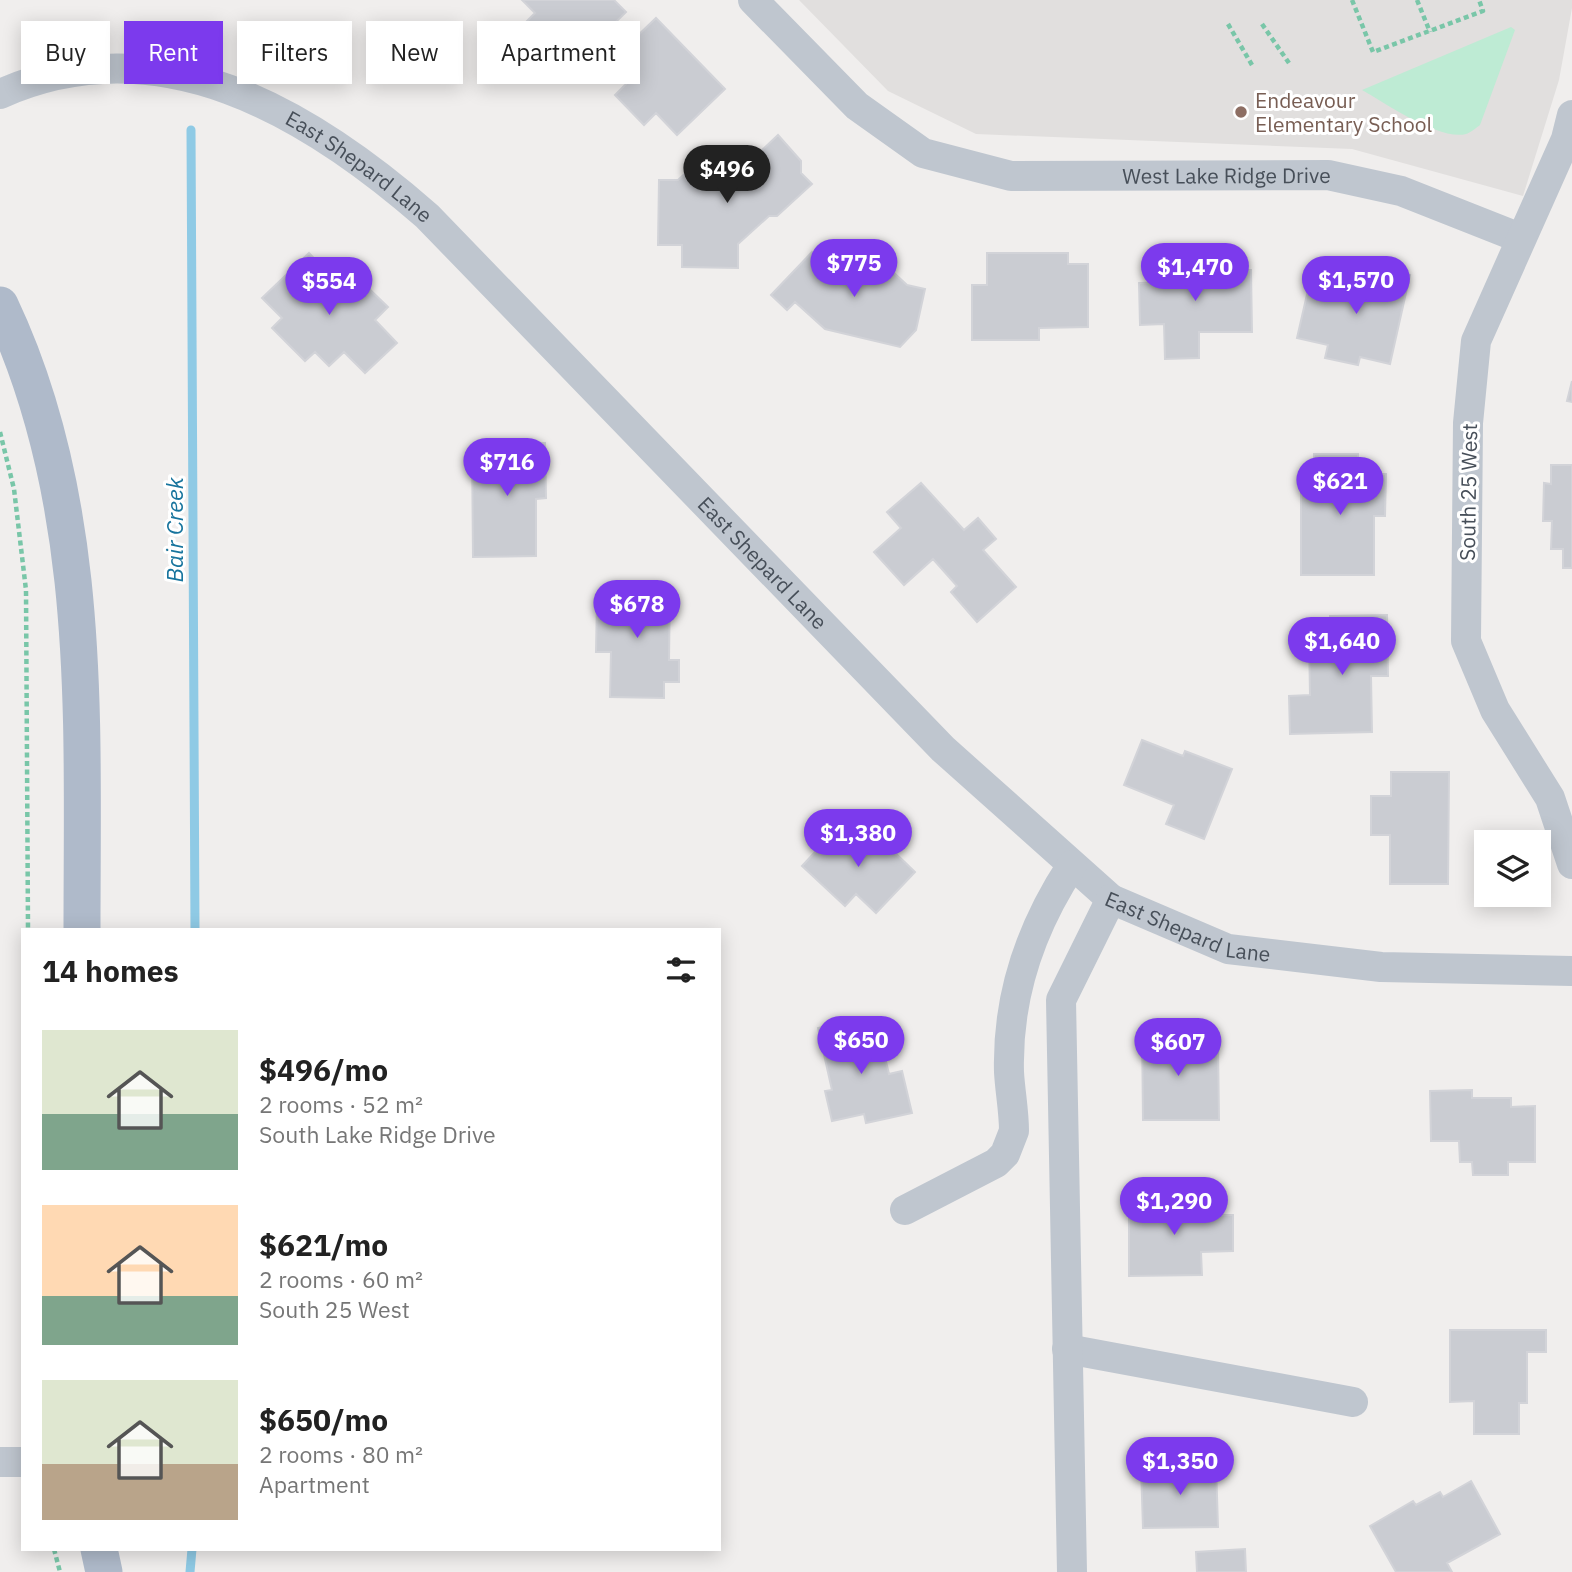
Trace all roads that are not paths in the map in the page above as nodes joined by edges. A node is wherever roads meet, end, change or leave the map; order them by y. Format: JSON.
{"nodes":[{"id":1,"x":753,"y":0,"type":"edge"},
{"id":2,"x":0,"y":94,"type":"edge"},
{"id":3,"x":1572,"y":115,"type":"edge"},
{"id":4,"x":1520,"y":238,"type":"junction"},
{"id":5,"x":0,"y":305,"type":"edge"},
{"id":6,"x":1072,"y":864,"type":"junction"},
{"id":7,"x":1572,"y":864,"type":"edge"},
{"id":8,"x":1111,"y":899,"type":"junction"},
{"id":9,"x":82,"y":928,"type":"edge"},
{"id":10,"x":1572,"y":971,"type":"edge"},
{"id":11,"x":905,"y":1210,"type":"dead end"},
{"id":12,"x":1068,"y":1349,"type":"junction"},
{"id":13,"x":1353,"y":1402,"type":"dead end"},
{"id":14,"x":0,"y":1462,"type":"edge"},
{"id":15,"x":21,"y":1462,"type":"edge"},
{"id":16,"x":99,"y":1551,"type":"edge"},
{"id":17,"x":104,"y":1572,"type":"edge"},
{"id":18,"x":1072,"y":1572,"type":"edge"}],
"edges":[{"from":1,"to":4,"type":"street","name":"West Lake Ridge Drive"},
{"from":2,"to":6,"type":"street","name":"East Shepard Lane"},
{"from":3,"to":4,"type":"street","name":"South 25 West"},
{"from":4,"to":7,"type":"street","name":"South 25 West"},
{"from":5,"to":9,"type":"main road"},
{"from":6,"to":8,"type":"street","name":"East Shepard Lane"},
{"from":6,"to":11,"type":"street"},
{"from":8,"to":10,"type":"street","name":"East Shepard Lane"},
{"from":8,"to":12,"type":"street"},
{"from":12,"to":13,"type":"street"},
{"from":12,"to":18,"type":"street"},
{"from":14,"to":15,"type":"street"},
{"from":16,"to":17,"type":"main road"}]}
